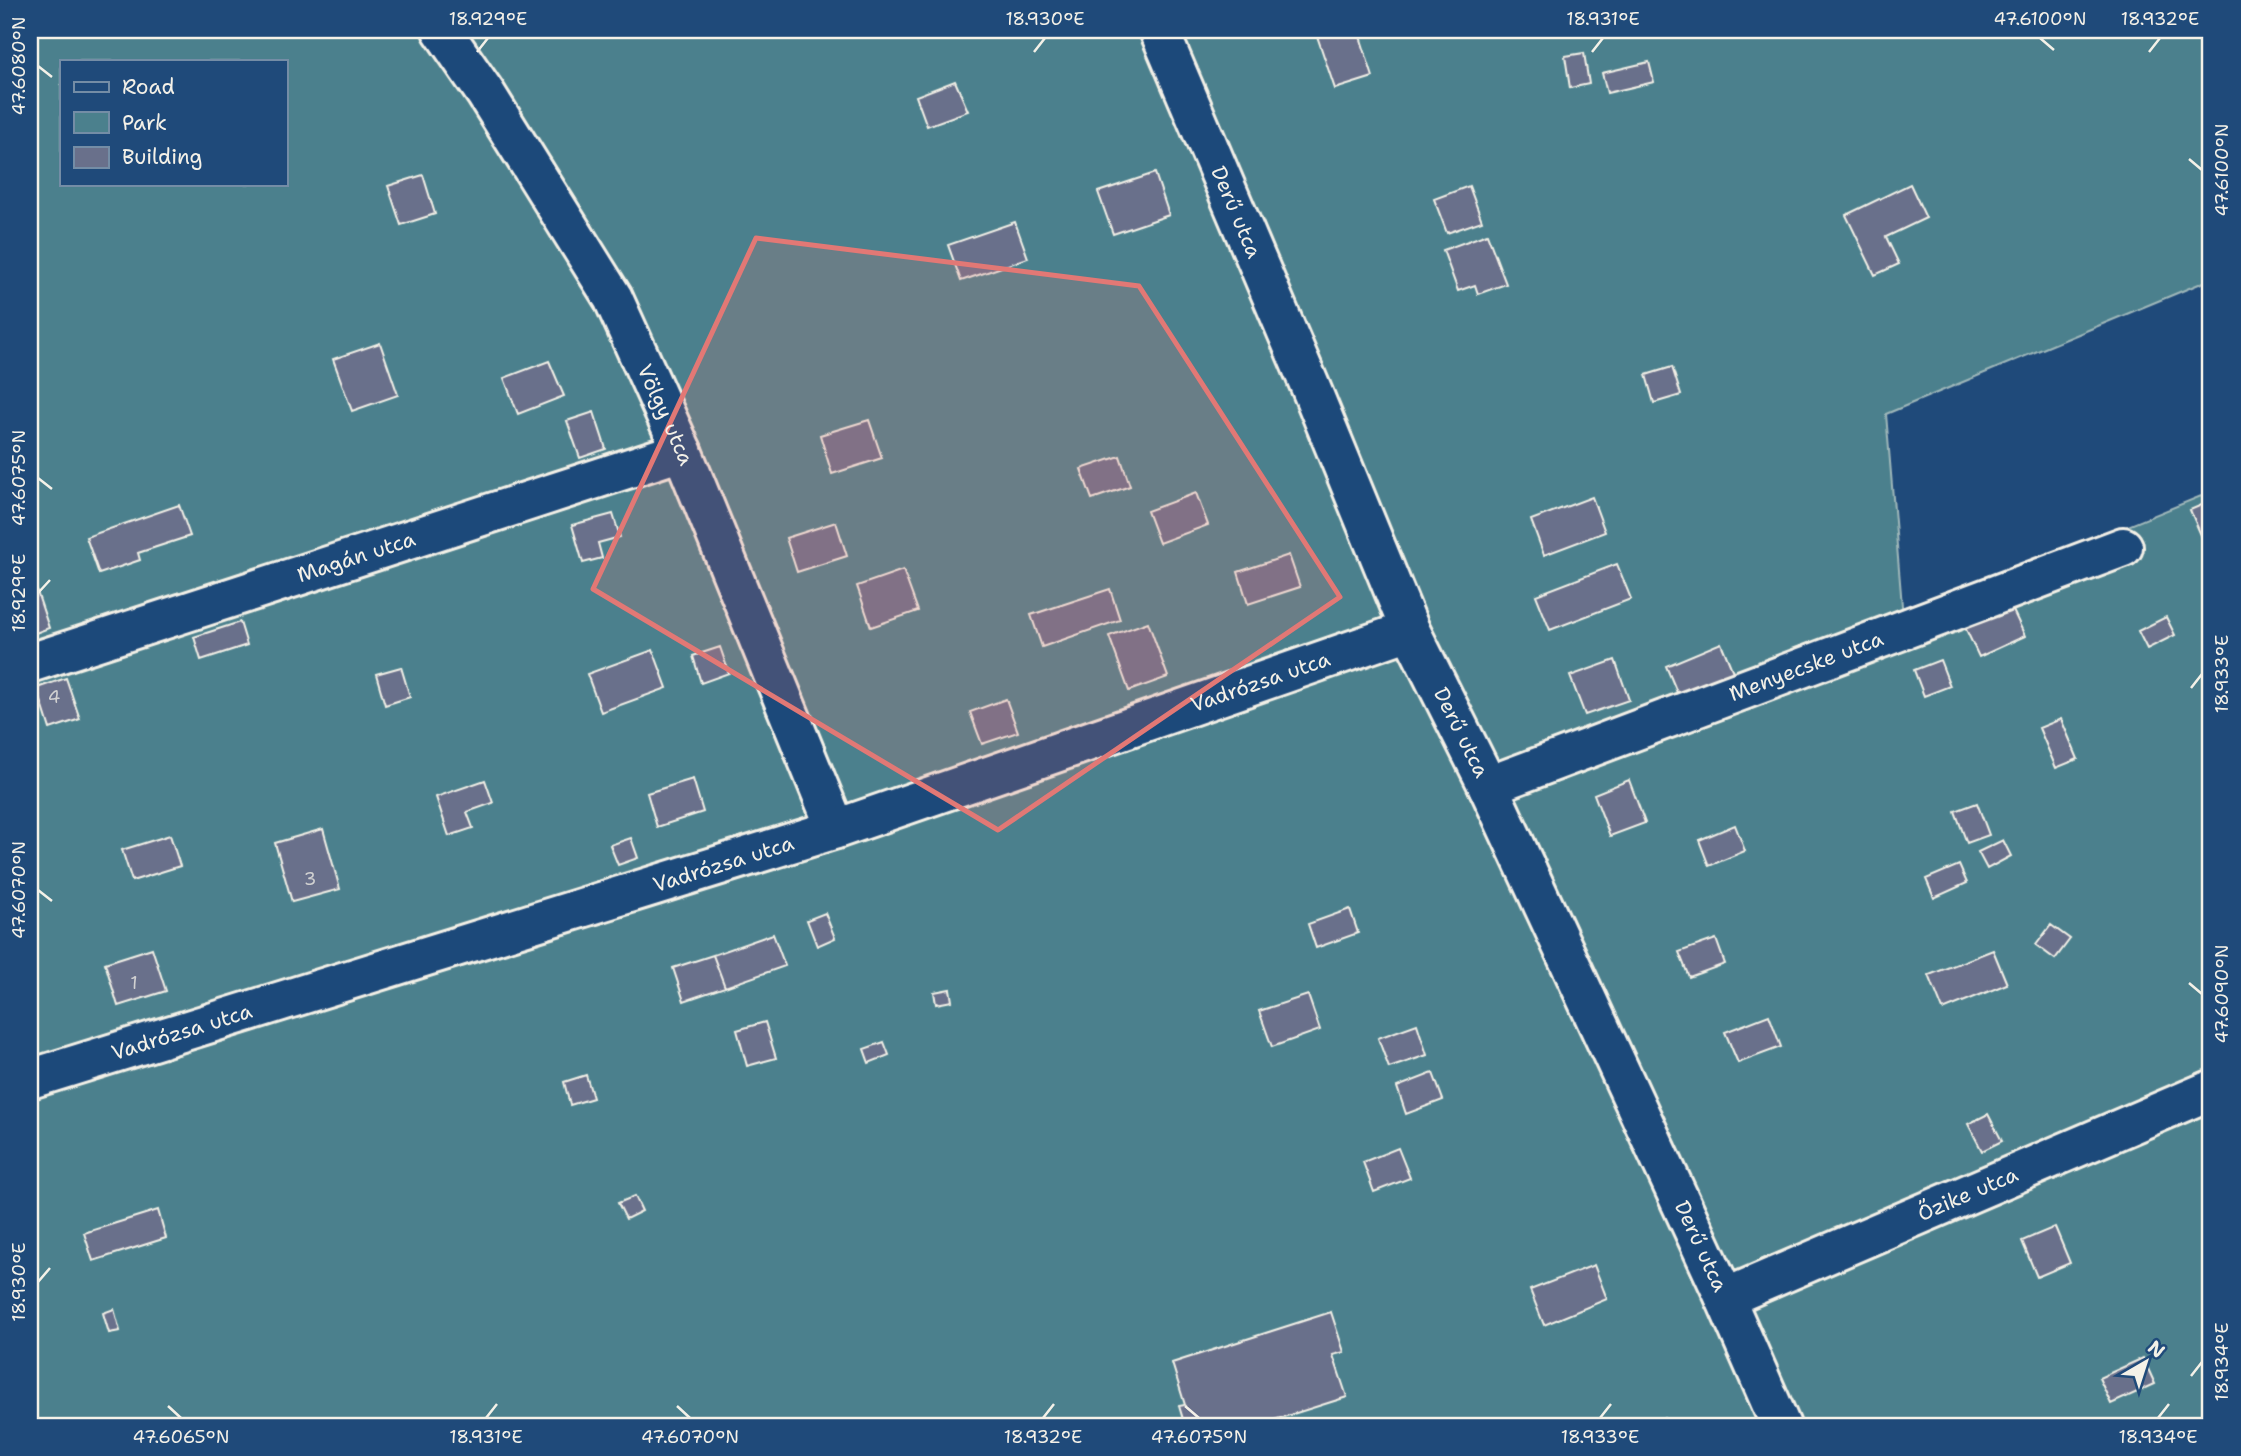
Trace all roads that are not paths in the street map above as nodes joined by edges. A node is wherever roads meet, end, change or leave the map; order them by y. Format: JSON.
{"nodes":[{"id":1,"x":442,"y":30,"type":"edge"},
{"id":2,"x":1159,"y":30,"type":"edge"},
{"id":3,"x":682,"y":451,"type":"junction"},
{"id":4,"x":2123,"y":547,"type":"dead end"},
{"id":5,"x":1410,"y":630,"type":"junction"},
{"id":6,"x":30,"y":663,"type":"edge"},
{"id":7,"x":1488,"y":786,"type":"junction"},
{"id":8,"x":836,"y":829,"type":"junction"},
{"id":9,"x":30,"y":1079,"type":"edge"},
{"id":10,"x":2211,"y":1090,"type":"edge"},
{"id":11,"x":1725,"y":1298,"type":"junction"},
{"id":12,"x":1781,"y":1426,"type":"edge"}],
"edges":[{"from":1,"to":3,"type":"street","name":"Völgy utca"},
{"from":2,"to":5,"type":"street","name":"Derű utca"},
{"from":3,"to":6,"type":"street","name":"Magán utca"},
{"from":3,"to":8,"type":"street","name":"Völgy utca"},
{"from":4,"to":7,"type":"street","name":"Menyecske utca"},
{"from":5,"to":7,"type":"street","name":"Derű utca"},
{"from":5,"to":8,"type":"street","name":"Vadrózsa utca"},
{"from":7,"to":11,"type":"street","name":"Derű utca"},
{"from":8,"to":9,"type":"street","name":"Vadrózsa utca"},
{"from":10,"to":11,"type":"street","name":"Őzike utca"},
{"from":11,"to":12,"type":"street","name":"Derű utca"}]}
